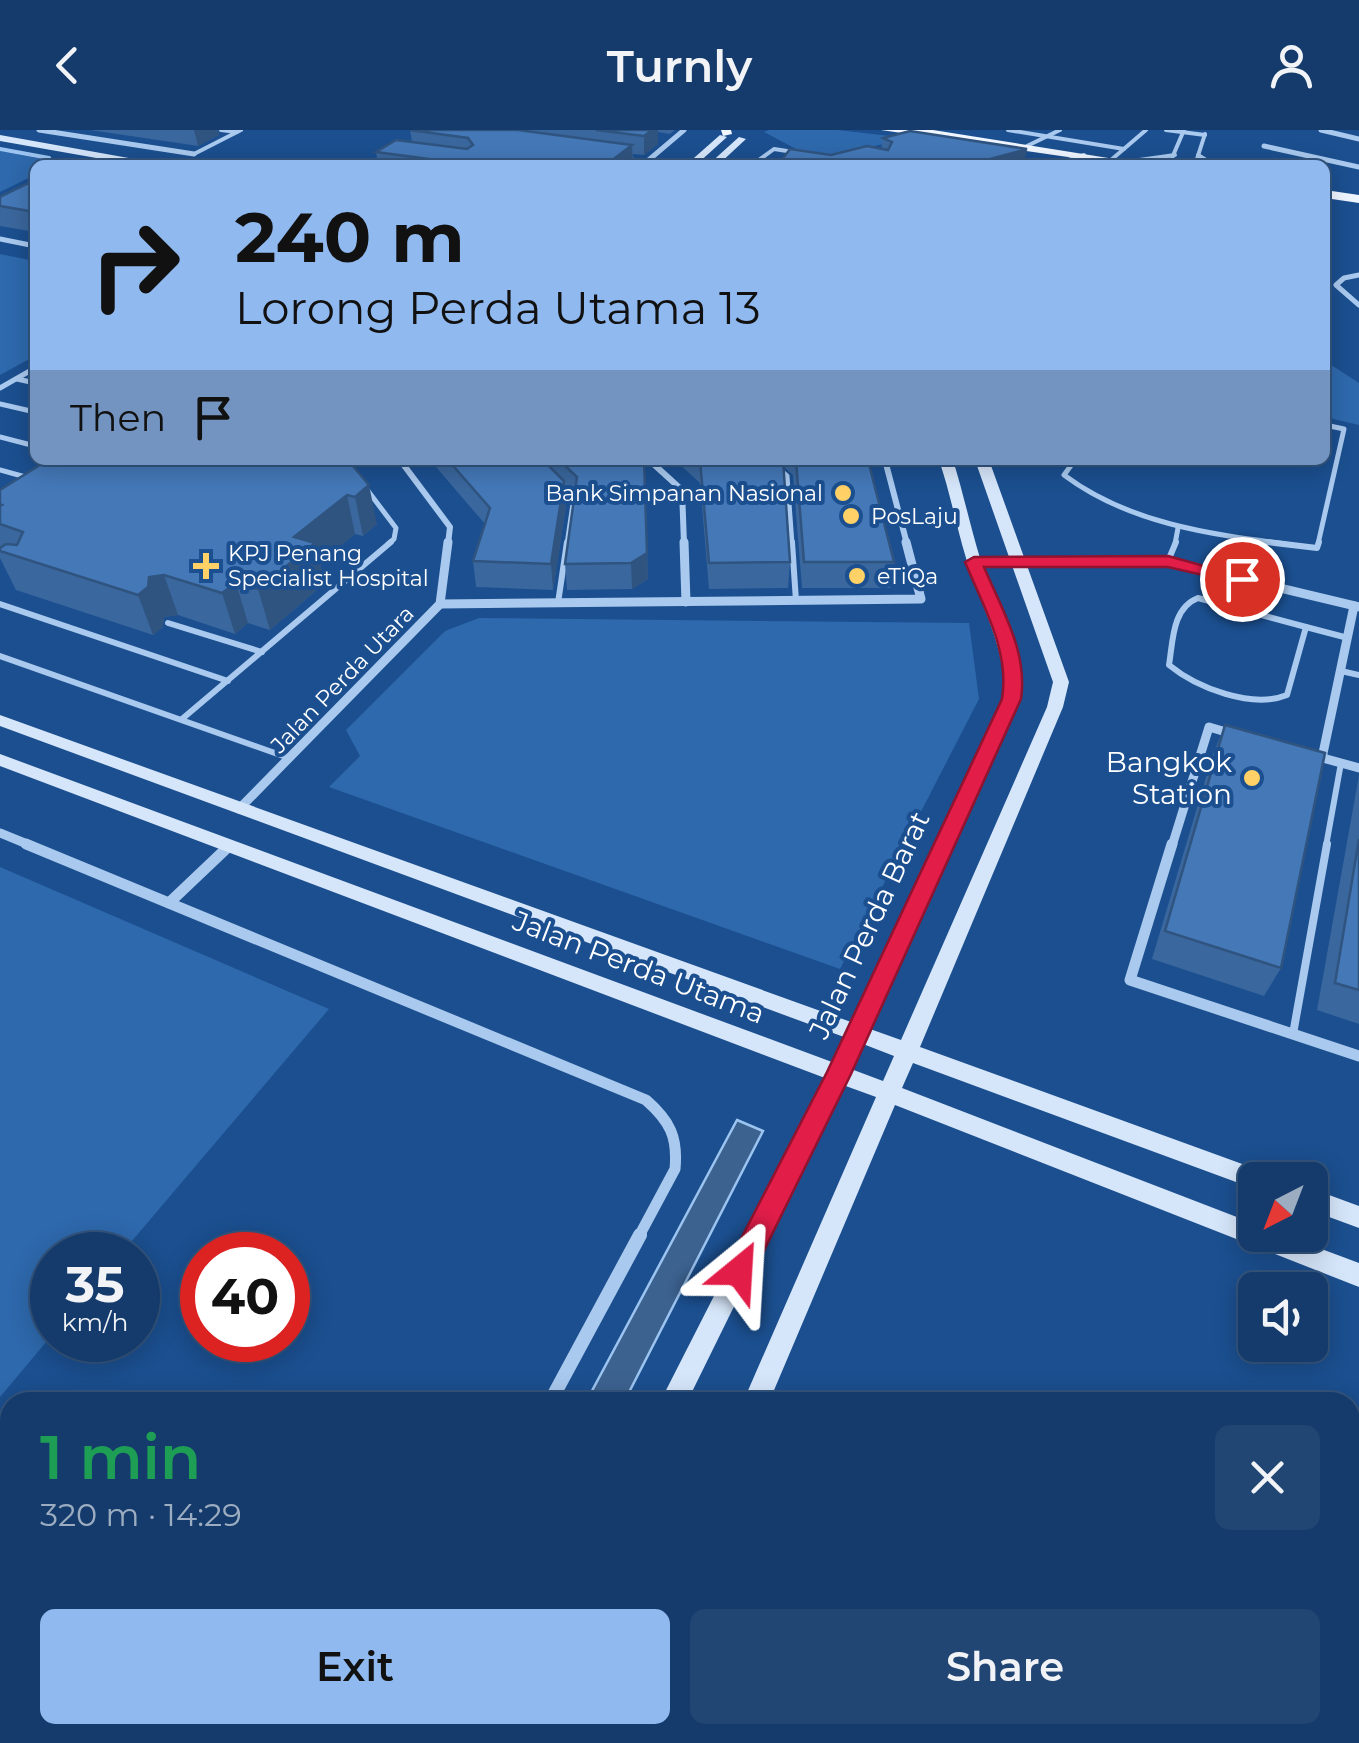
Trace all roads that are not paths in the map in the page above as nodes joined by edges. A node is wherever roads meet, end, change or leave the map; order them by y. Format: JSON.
{"nodes":[{"id":1,"x":38,"y":130,"type":"edge"},
{"id":2,"x":221,"y":130,"type":"edge"},
{"id":3,"x":684,"y":130,"type":"edge"},
{"id":4,"x":886,"y":130,"type":"edge"},
{"id":5,"x":1008,"y":130,"type":"edge"},
{"id":6,"x":1060,"y":130,"type":"edge"},
{"id":7,"x":1146,"y":130,"type":"edge"},
{"id":8,"x":1166,"y":130,"type":"edge"},
{"id":9,"x":1321,"y":130,"type":"edge"},
{"id":10,"x":239,"y":131,"type":"edge"},
{"id":11,"x":922,"y":131,"type":"edge"},
{"id":12,"x":1184,"y":131,"type":"edge"},
{"id":13,"x":1205,"y":132,"type":"edge"},
{"id":14,"x":727,"y":133,"type":"edge"},
{"id":15,"x":747,"y":135,"type":"edge"},
{"id":16,"x":1044,"y":136,"type":"junction"},
{"id":17,"x":654,"y":137,"type":"dead end"},
{"id":18,"x":0,"y":138,"type":"edge"},
{"id":19,"x":1359,"y":139,"type":"edge"},
{"id":20,"x":673,"y":140,"type":"junction"},
{"id":21,"x":118,"y":143,"type":"junction"},
{"id":22,"x":1027,"y":146,"type":"junction"},
{"id":23,"x":1264,"y":146,"type":"dead end"},
{"id":24,"x":194,"y":154,"type":"joint"},
{"id":25,"x":1175,"y":154,"type":"junction"},
{"id":26,"x":1084,"y":155,"type":"junction"},
{"id":27,"x":1125,"y":155,"type":"junction"},
{"id":28,"x":1198,"y":156,"type":"junction"},
{"id":29,"x":607,"y":157,"type":"edge"},
{"id":30,"x":93,"y":160,"type":"edge"},
{"id":31,"x":98,"y":160,"type":"edge"},
{"id":32,"x":623,"y":160,"type":"edge"},
{"id":33,"x":650,"y":160,"type":"edge"},
{"id":34,"x":696,"y":160,"type":"edge"},
{"id":35,"x":719,"y":160,"type":"edge"},
{"id":36,"x":756,"y":160,"type":"edge"},
{"id":37,"x":803,"y":160,"type":"edge"},
{"id":38,"x":1068,"y":160,"type":"edge"},
{"id":39,"x":1136,"y":160,"type":"edge"},
{"id":40,"x":1172,"y":160,"type":"edge"},
{"id":41,"x":1197,"y":160,"type":"edge"},
{"id":42,"x":1205,"y":160,"type":"edge"},
{"id":43,"x":1327,"y":160,"type":"edge"},
{"id":44,"x":1330,"y":161,"type":"edge"},
{"id":45,"x":1359,"y":167,"type":"edge"},
{"id":46,"x":1330,"y":195,"type":"edge"},
{"id":47,"x":1357,"y":198,"type":"edge"},
{"id":48,"x":0,"y":239,"type":"edge"},
{"id":49,"x":30,"y":245,"type":"edge"},
{"id":50,"x":1359,"y":275,"type":"edge"},
{"id":51,"x":1359,"y":305,"type":"edge"},
{"id":52,"x":30,"y":371,"type":"edge"},
{"id":53,"x":17,"y":378,"type":"junction"},
{"id":54,"x":30,"y":382,"type":"edge"},
{"id":55,"x":0,"y":388,"type":"edge"},
{"id":56,"x":0,"y":404,"type":"edge"},
{"id":57,"x":30,"y":411,"type":"edge"},
{"id":58,"x":1330,"y":425,"type":"edge"},
{"id":59,"x":0,"y":436,"type":"edge"},
{"id":60,"x":30,"y":445,"type":"edge"},
{"id":61,"x":404,"y":465,"type":"edge"},
{"id":62,"x":654,"y":465,"type":"edge"},
{"id":63,"x":774,"y":465,"type":"edge"},
{"id":64,"x":886,"y":465,"type":"edge"},
{"id":65,"x":947,"y":465,"type":"edge"},
{"id":66,"x":984,"y":465,"type":"edge"},
{"id":67,"x":1071,"y":465,"type":"edge"},
{"id":68,"x":0,"y":470,"type":"edge"},
{"id":69,"x":355,"y":474,"type":"edge"},
{"id":70,"x":32,"y":478,"type":"edge"},
{"id":71,"x":551,"y":482,"type":"edge"},
{"id":72,"x":1178,"y":528,"type":"junction"},
{"id":73,"x":974,"y":562,"type":"junction"},
{"id":74,"x":1020,"y":562,"type":"junction"},
{"id":75,"x":1168,"y":562,"type":"junction"},
{"id":76,"x":796,"y":600,"type":"junction"},
{"id":77,"x":686,"y":602,"type":"junction"},
{"id":78,"x":558,"y":603,"type":"junction"},
{"id":79,"x":0,"y":604,"type":"edge"},
{"id":80,"x":440,"y":604,"type":"junction"},
{"id":81,"x":1357,"y":606,"type":"edge"},
{"id":82,"x":168,"y":623,"type":"dead end"},
{"id":83,"x":1307,"y":625,"type":"junction"},
{"id":84,"x":1348,"y":638,"type":"junction"},
{"id":85,"x":262,"y":652,"type":"junction"},
{"id":86,"x":0,"y":656,"type":"edge"},
{"id":87,"x":1341,"y":670,"type":"junction"},
{"id":88,"x":1359,"y":675,"type":"edge"},
{"id":89,"x":228,"y":681,"type":"junction"},
{"id":90,"x":182,"y":719,"type":"junction"},
{"id":91,"x":0,"y":720,"type":"edge"},
{"id":92,"x":1246,"y":737,"type":"edge"},
{"id":93,"x":1303,"y":753,"type":"edge"},
{"id":94,"x":289,"y":758,"type":"junction"},
{"id":95,"x":1322,"y":758,"type":"junction"},
{"id":96,"x":0,"y":760,"type":"edge"},
{"id":97,"x":1341,"y":764,"type":"junction"},
{"id":98,"x":1359,"y":768,"type":"edge"},
{"id":99,"x":239,"y":809,"type":"junction"},
{"id":100,"x":1,"y":836,"type":"edge"},
{"id":101,"x":229,"y":846,"type":"junction"},
{"id":102,"x":169,"y":903,"type":"junction"},
{"id":103,"x":858,"y":1031,"type":"junction"},
{"id":104,"x":1292,"y":1034,"type":"junction"},
{"id":105,"x":910,"y":1050,"type":"junction"},
{"id":106,"x":1359,"y":1056,"type":"edge"},
{"id":107,"x":838,"y":1074,"type":"junction"},
{"id":108,"x":892,"y":1094,"type":"junction"},
{"id":109,"x":1238,"y":1172,"type":"edge"},
{"id":110,"x":1328,"y":1206,"type":"edge"},
{"id":111,"x":1359,"y":1217,"type":"edge"},
{"id":112,"x":1238,"y":1228,"type":"edge"},
{"id":113,"x":1299,"y":1252,"type":"edge"},
{"id":114,"x":1359,"y":1275,"type":"edge"},
{"id":115,"x":555,"y":1392,"type":"edge"},
{"id":116,"x":678,"y":1392,"type":"edge"},
{"id":117,"x":760,"y":1392,"type":"edge"}],
"edges":[{"from":1,"to":21,"type":"street"},
{"from":2,"to":10,"type":"lane"},
{"from":3,"to":20,"type":"street"},
{"from":4,"to":11,"type":"main road"},
{"from":5,"to":16,"type":"lane"},
{"from":6,"to":16,"type":"lane"},
{"from":7,"to":27,"type":"lane"},
{"from":8,"to":12,"type":"lane"},
{"from":9,"to":19,"type":"street"},
{"from":10,"to":24,"type":"lane"},
{"from":11,"to":22,"type":"main road"},
{"from":12,"to":13,"type":"lane"},
{"from":12,"to":25,"type":"lane"},
{"from":13,"to":28,"type":"lane"},
{"from":14,"to":34,"type":"street"},
{"from":15,"to":35,"type":"street"},
{"from":16,"to":22,"type":"lane"},
{"from":16,"to":27,"type":"lane"},
{"from":17,"to":20,"type":"lane"},
{"from":18,"to":30,"type":"street"},
{"from":20,"to":33,"type":"street"},
{"from":21,"to":24,"type":"street"},
{"from":21,"to":31,"type":"street"},
{"from":22,"to":26,"type":"main road"},
{"from":23,"to":43,"type":"street"},
{"from":25,"to":27,"type":"lane"},
{"from":25,"to":40,"type":"lane"},
{"from":26,"to":27,"type":"main road"},
{"from":26,"to":38,"type":"lane"},
{"from":27,"to":39,"type":"main road"},
{"from":28,"to":41,"type":"lane"},
{"from":28,"to":42,"type":"lane"},
{"from":29,"to":32,"type":"street"},
{"from":36,"to":37,"type":"lane"},
{"from":44,"to":45,"type":"street"},
{"from":46,"to":47,"type":"main road"},
{"from":48,"to":49,"type":"street"},
{"from":50,"to":51,"type":"street"},
{"from":52,"to":53,"type":"lane"},
{"from":53,"to":54,"type":"lane"},
{"from":53,"to":55,"type":"lane"},
{"from":56,"to":57,"type":"lane"},
{"from":58,"to":72,"type":"lane"},
{"from":59,"to":60,"type":"lane"},
{"from":61,"to":80,"type":"street","name":"Jalan Perda Utara"},
{"from":62,"to":77,"type":"street"},
{"from":63,"to":76,"type":"lane"},
{"from":64,"to":76,"type":"street"},
{"from":65,"to":73,"type":"street","name":"Jalan Perda Barat"},
{"from":66,"to":74,"type":"street"},
{"from":67,"to":72,"type":"lane"},
{"from":68,"to":70,"type":"lane"},
{"from":69,"to":85,"type":"lane"},
{"from":71,"to":78,"type":"lane"},
{"from":72,"to":75,"type":"lane"},
{"from":73,"to":74,"type":"street"},
{"from":73,"to":103,"type":"street","name":"Jalan Perda Barat"},
{"from":74,"to":75,"type":"street"},
{"from":74,"to":105,"type":"street"},
{"from":75,"to":81,"type":"street"},
{"from":76,"to":77,"type":"street"},
{"from":77,"to":78,"type":"street"},
{"from":78,"to":80,"type":"street"},
{"from":79,"to":89,"type":"lane"},
{"from":80,"to":94,"type":"street","name":"Jalan Perda Utara"},
{"from":81,"to":84,"type":"street"},
{"from":82,"to":85,"type":"lane"},
{"from":83,"to":83,"type":"lane"},
{"from":83,"to":84,"type":"lane"},
{"from":84,"to":87,"type":"street"},
{"from":85,"to":89,"type":"lane"},
{"from":86,"to":90,"type":"lane"},
{"from":87,"to":88,"type":"lane"},
{"from":87,"to":95,"type":"street"},
{"from":89,"to":90,"type":"lane"},
{"from":90,"to":94,"type":"lane"},
{"from":91,"to":99,"type":"street","name":"Jalan Perda Utama"},
{"from":92,"to":104,"type":"street"},
{"from":93,"to":95,"type":"street"},
{"from":94,"to":99,"type":"street","name":"Jalan Perda Utara"},
{"from":95,"to":97,"type":"street"},
{"from":96,"to":101,"type":"street","name":"Jalan Perda Utama"},
{"from":97,"to":98,"type":"street"},
{"from":97,"to":104,"type":"lane"},
{"from":99,"to":103,"type":"street","name":"Jalan Perda Utama"},
{"from":100,"to":102,"type":"street"},
{"from":101,"to":102,"type":"street"},
{"from":101,"to":107,"type":"street","name":"Jalan Perda Utama"},
{"from":102,"to":115,"type":"street"},
{"from":103,"to":105,"type":"street","name":"Jalan Perda Utama"},
{"from":103,"to":107,"type":"street","name":"Jalan Perda Barat"},
{"from":104,"to":106,"type":"street"},
{"from":105,"to":108,"type":"street"},
{"from":105,"to":109,"type":"street","name":"Jalan Perda Utama"},
{"from":107,"to":108,"type":"street","name":"Jalan Perda Utama"},
{"from":107,"to":116,"type":"street","name":"Jalan Perda Barat"},
{"from":108,"to":112,"type":"street","name":"Jalan Perda Utama"},
{"from":108,"to":117,"type":"street"},
{"from":110,"to":111,"type":"street"},
{"from":113,"to":114,"type":"street","name":"Jalan Perda Utama"}]}
